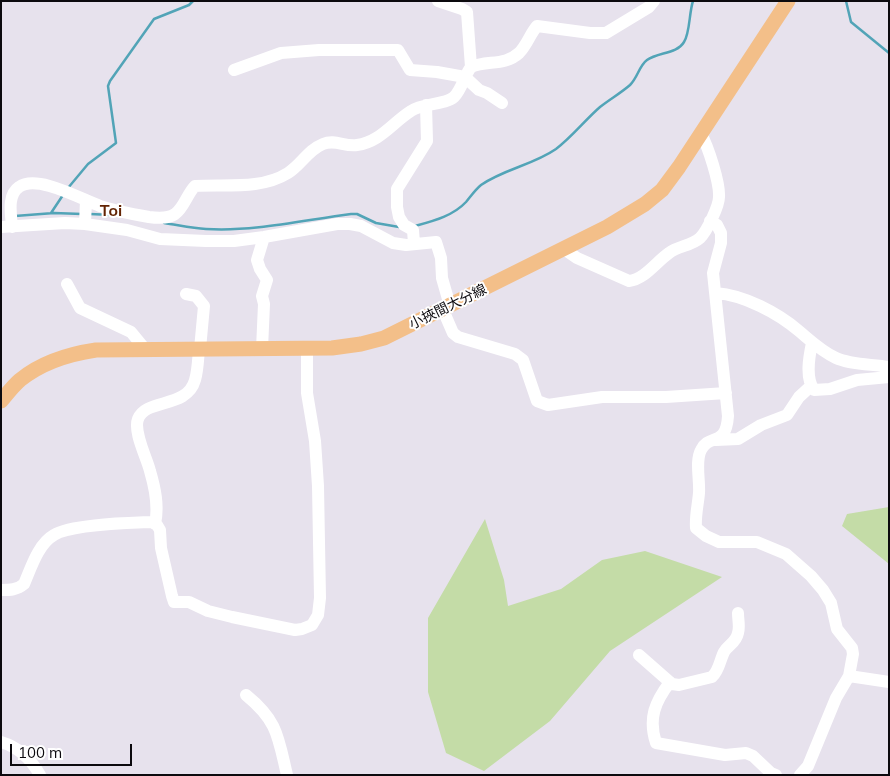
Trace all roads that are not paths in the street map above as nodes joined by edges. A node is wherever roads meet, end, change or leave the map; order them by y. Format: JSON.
{"nodes":[{"id":1,"x":438,"y":1,"type":"edge"},
{"id":2,"x":654,"y":1,"type":"edge"},
{"id":3,"x":788,"y":1,"type":"edge"},
{"id":4,"x":234,"y":70,"type":"dead end"},
{"id":5,"x":468,"y":72,"type":"junction"},
{"id":6,"x":502,"y":103,"type":"dead end"},
{"id":7,"x":426,"y":104,"type":"junction"},
{"id":8,"x":700,"y":134,"type":"junction"},
{"id":9,"x":86,"y":214,"type":"junction"},
{"id":10,"x":710,"y":221,"type":"junction"},
{"id":11,"x":7,"y":227,"type":"edge"},
{"id":12,"x":264,"y":237,"type":"junction"},
{"id":13,"x":414,"y":244,"type":"junction"},
{"id":14,"x":564,"y":249,"type":"junction"},
{"id":15,"x":66,"y":284,"type":"dead end"},
{"id":16,"x":716,"y":293,"type":"junction"},
{"id":17,"x":186,"y":294,"type":"dead end"},
{"id":18,"x":446,"y":308,"type":"junction"},
{"id":19,"x":812,"y":343,"type":"junction"},
{"id":20,"x":307,"y":348,"type":"junction"},
{"id":21,"x":145,"y":349,"type":"junction"},
{"id":22,"x":200,"y":349,"type":"junction"},
{"id":23,"x":262,"y":349,"type":"junction"},
{"id":24,"x":889,"y":367,"type":"edge"},
{"id":25,"x":889,"y":377,"type":"edge"},
{"id":26,"x":811,"y":386,"type":"junction"},
{"id":27,"x":726,"y":393,"type":"junction"},
{"id":28,"x":1,"y":401,"type":"edge"},
{"id":29,"x":715,"y":440,"type":"junction"},
{"id":30,"x":155,"y":524,"type":"junction"},
{"id":31,"x":1,"y":590,"type":"edge"},
{"id":32,"x":738,"y":614,"type":"dead end"},
{"id":33,"x":639,"y":655,"type":"dead end"},
{"id":34,"x":849,"y":676,"type":"junction"},
{"id":35,"x":670,"y":682,"type":"junction"},
{"id":36,"x":889,"y":682,"type":"edge"},
{"id":37,"x":246,"y":695,"type":"dead end"},
{"id":38,"x":1,"y":742,"type":"edge"},
{"id":39,"x":804,"y":772,"type":"edge"},
{"id":40,"x":40,"y":775,"type":"edge"},
{"id":41,"x":287,"y":775,"type":"edge"},
{"id":42,"x":776,"y":775,"type":"edge"}],
"edges":[{"from":1,"to":5,"type":"street"},
{"from":2,"to":5,"type":"street"},
{"from":3,"to":8,"type":"main road","name":"小挾間大分線"},
{"from":4,"to":5,"type":"street"},
{"from":5,"to":6,"type":"street"},
{"from":5,"to":7,"type":"street"},
{"from":7,"to":9,"type":"street"},
{"from":7,"to":13,"type":"street"},
{"from":8,"to":10,"type":"street"},
{"from":8,"to":14,"type":"main road","name":"小挾間大分線"},
{"from":9,"to":11,"type":"street"},
{"from":9,"to":11,"type":"street"},
{"from":9,"to":12,"type":"street"},
{"from":10,"to":14,"type":"street"},
{"from":10,"to":16,"type":"street"},
{"from":12,"to":13,"type":"street"},
{"from":12,"to":23,"type":"street"},
{"from":13,"to":18,"type":"street"},
{"from":14,"to":18,"type":"main road","name":"小挾間大分線"},
{"from":15,"to":21,"type":"street"},
{"from":16,"to":19,"type":"street"},
{"from":16,"to":27,"type":"street"},
{"from":17,"to":22,"type":"street"},
{"from":18,"to":20,"type":"main road","name":"小挾間大分線"},
{"from":18,"to":27,"type":"street"},
{"from":19,"to":24,"type":"street"},
{"from":19,"to":26,"type":"street"},
{"from":20,"to":23,"type":"main road","name":"小挾間大分線"},
{"from":20,"to":30,"type":"street"},
{"from":21,"to":22,"type":"main road","name":"小挾間大分線"},
{"from":21,"to":28,"type":"main road","name":"小挾間大分線"},
{"from":22,"to":23,"type":"main road","name":"小挾間大分線"},
{"from":22,"to":30,"type":"street"},
{"from":25,"to":26,"type":"street"},
{"from":26,"to":29,"type":"street"},
{"from":27,"to":29,"type":"street"},
{"from":29,"to":34,"type":"street"},
{"from":30,"to":31,"type":"street"},
{"from":32,"to":35,"type":"street"},
{"from":33,"to":35,"type":"street"},
{"from":34,"to":36,"type":"street"},
{"from":34,"to":39,"type":"street"},
{"from":35,"to":42,"type":"street"},
{"from":37,"to":41,"type":"street"},
{"from":38,"to":40,"type":"street"}]}
